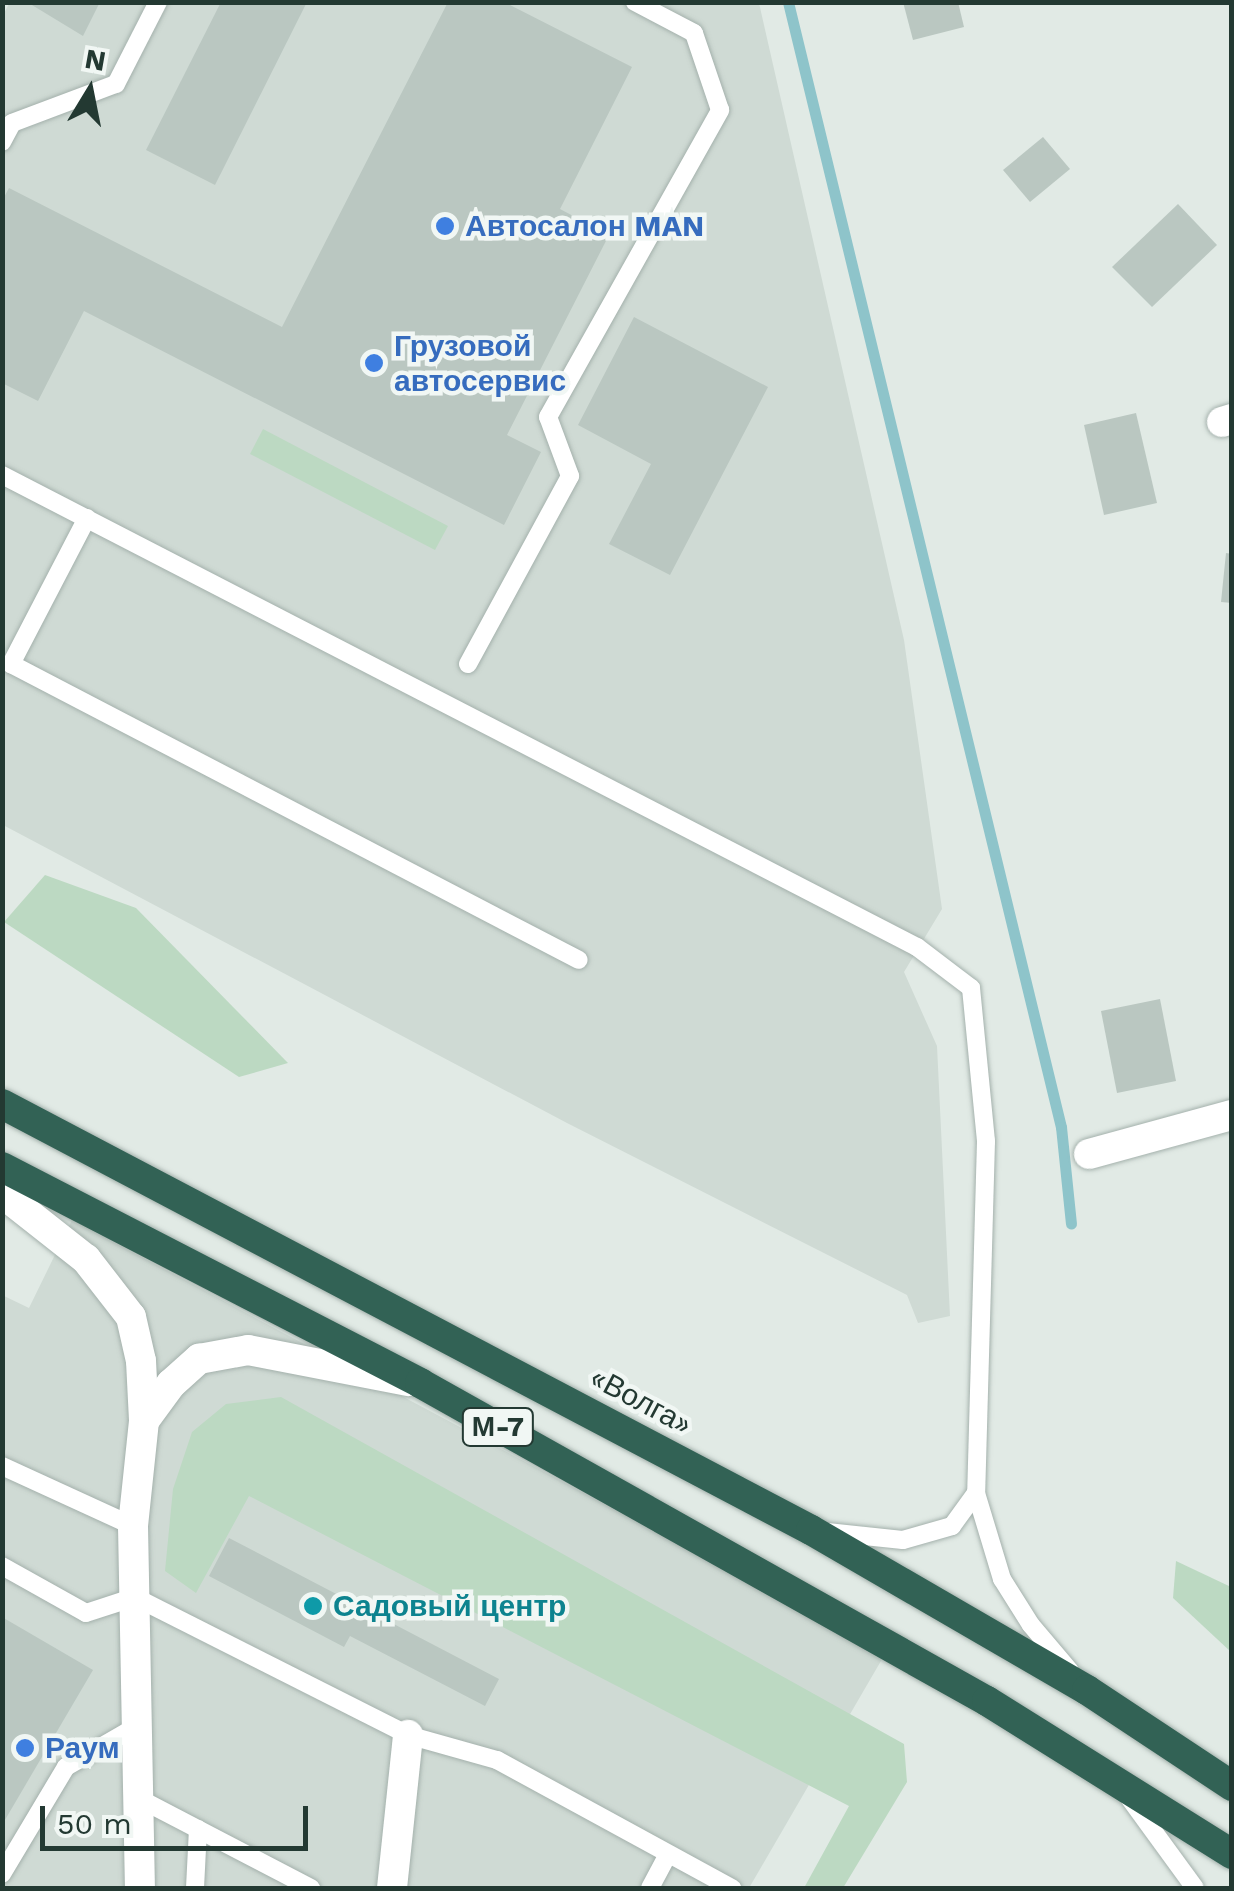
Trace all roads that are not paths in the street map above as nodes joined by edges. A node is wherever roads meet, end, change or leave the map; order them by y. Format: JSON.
{"nodes":[{"id":1,"x":158,"y":2,"type":"edge"},
{"id":2,"x":635,"y":2,"type":"edge"},
{"id":3,"x":2,"y":142,"type":"edge"},
{"id":4,"x":2,"y":475,"type":"edge"},
{"id":5,"x":87,"y":518,"type":"junction"},
{"id":6,"x":468,"y":664,"type":"dead end"},
{"id":7,"x":579,"y":960,"type":"dead end"},
{"id":8,"x":2,"y":1104,"type":"edge"},
{"id":9,"x":1232,"y":1116,"type":"edge"},
{"id":10,"x":1089,"y":1154,"type":"dead end"},
{"id":11,"x":2,"y":1166,"type":"edge"},
{"id":12,"x":2,"y":1193,"type":"edge"},
{"id":13,"x":420,"y":1383,"type":"junction"},
{"id":14,"x":144,"y":1421,"type":"junction"},
{"id":15,"x":2,"y":1466,"type":"edge"},
{"id":16,"x":976,"y":1493,"type":"junction"},
{"id":17,"x":133,"y":1526,"type":"junction"},
{"id":18,"x":811,"y":1530,"type":"junction"},
{"id":19,"x":2,"y":1566,"type":"edge"},
{"id":20,"x":135,"y":1597,"type":"junction"},
{"id":21,"x":1087,"y":1690,"type":"junction"},
{"id":22,"x":140,"y":1725,"type":"junction"},
{"id":23,"x":408,"y":1735,"type":"junction"},
{"id":24,"x":1112,"y":1775,"type":"junction"},
{"id":25,"x":1232,"y":1786,"type":"edge"},
{"id":26,"x":140,"y":1799,"type":"junction"},
{"id":27,"x":198,"y":1829,"type":"junction"},
{"id":28,"x":668,"y":1854,"type":"junction"},
{"id":29,"x":1232,"y":1854,"type":"edge"},
{"id":30,"x":2,"y":1874,"type":"edge"},
{"id":31,"x":140,"y":1888,"type":"edge"},
{"id":32,"x":196,"y":1888,"type":"edge"},
{"id":33,"x":311,"y":1888,"type":"edge"},
{"id":34,"x":392,"y":1888,"type":"edge"},
{"id":35,"x":650,"y":1888,"type":"edge"},
{"id":36,"x":732,"y":1888,"type":"edge"},
{"id":37,"x":1195,"y":1888,"type":"edge"}],
"edges":[{"from":1,"to":3,"type":"lane"},
{"from":2,"to":6,"type":"lane"},
{"from":4,"to":5,"type":"lane"},
{"from":5,"to":7,"type":"lane"},
{"from":5,"to":16,"type":"lane"},
{"from":8,"to":18,"type":"highway","name":"«Волга»","number":"М-7"},
{"from":9,"to":10,"type":"street"},
{"from":11,"to":13,"type":"highway","number":"М-7"},
{"from":12,"to":14,"type":"street"},
{"from":13,"to":14,"type":"street"},
{"from":13,"to":24,"type":"highway","number":"М-7"},
{"from":14,"to":17,"type":"street"},
{"from":15,"to":17,"type":"lane"},
{"from":16,"to":18,"type":"lane"},
{"from":16,"to":21,"type":"lane"},
{"from":17,"to":20,"type":"street"},
{"from":18,"to":21,"type":"highway","name":"«Волга»","number":"М-7"},
{"from":19,"to":20,"type":"lane"},
{"from":20,"to":22,"type":"street"},
{"from":20,"to":23,"type":"lane"},
{"from":21,"to":25,"type":"highway","name":"«Волга»","number":"М-7"},
{"from":22,"to":26,"type":"street"},
{"from":22,"to":30,"type":"lane"},
{"from":23,"to":28,"type":"lane"},
{"from":23,"to":34,"type":"street"},
{"from":24,"to":29,"type":"highway","number":"М-7"},
{"from":24,"to":37,"type":"lane"},
{"from":26,"to":27,"type":"lane"},
{"from":26,"to":31,"type":"street"},
{"from":27,"to":32,"type":"lane"},
{"from":27,"to":33,"type":"lane"},
{"from":28,"to":35,"type":"lane"},
{"from":28,"to":36,"type":"lane"}]}
